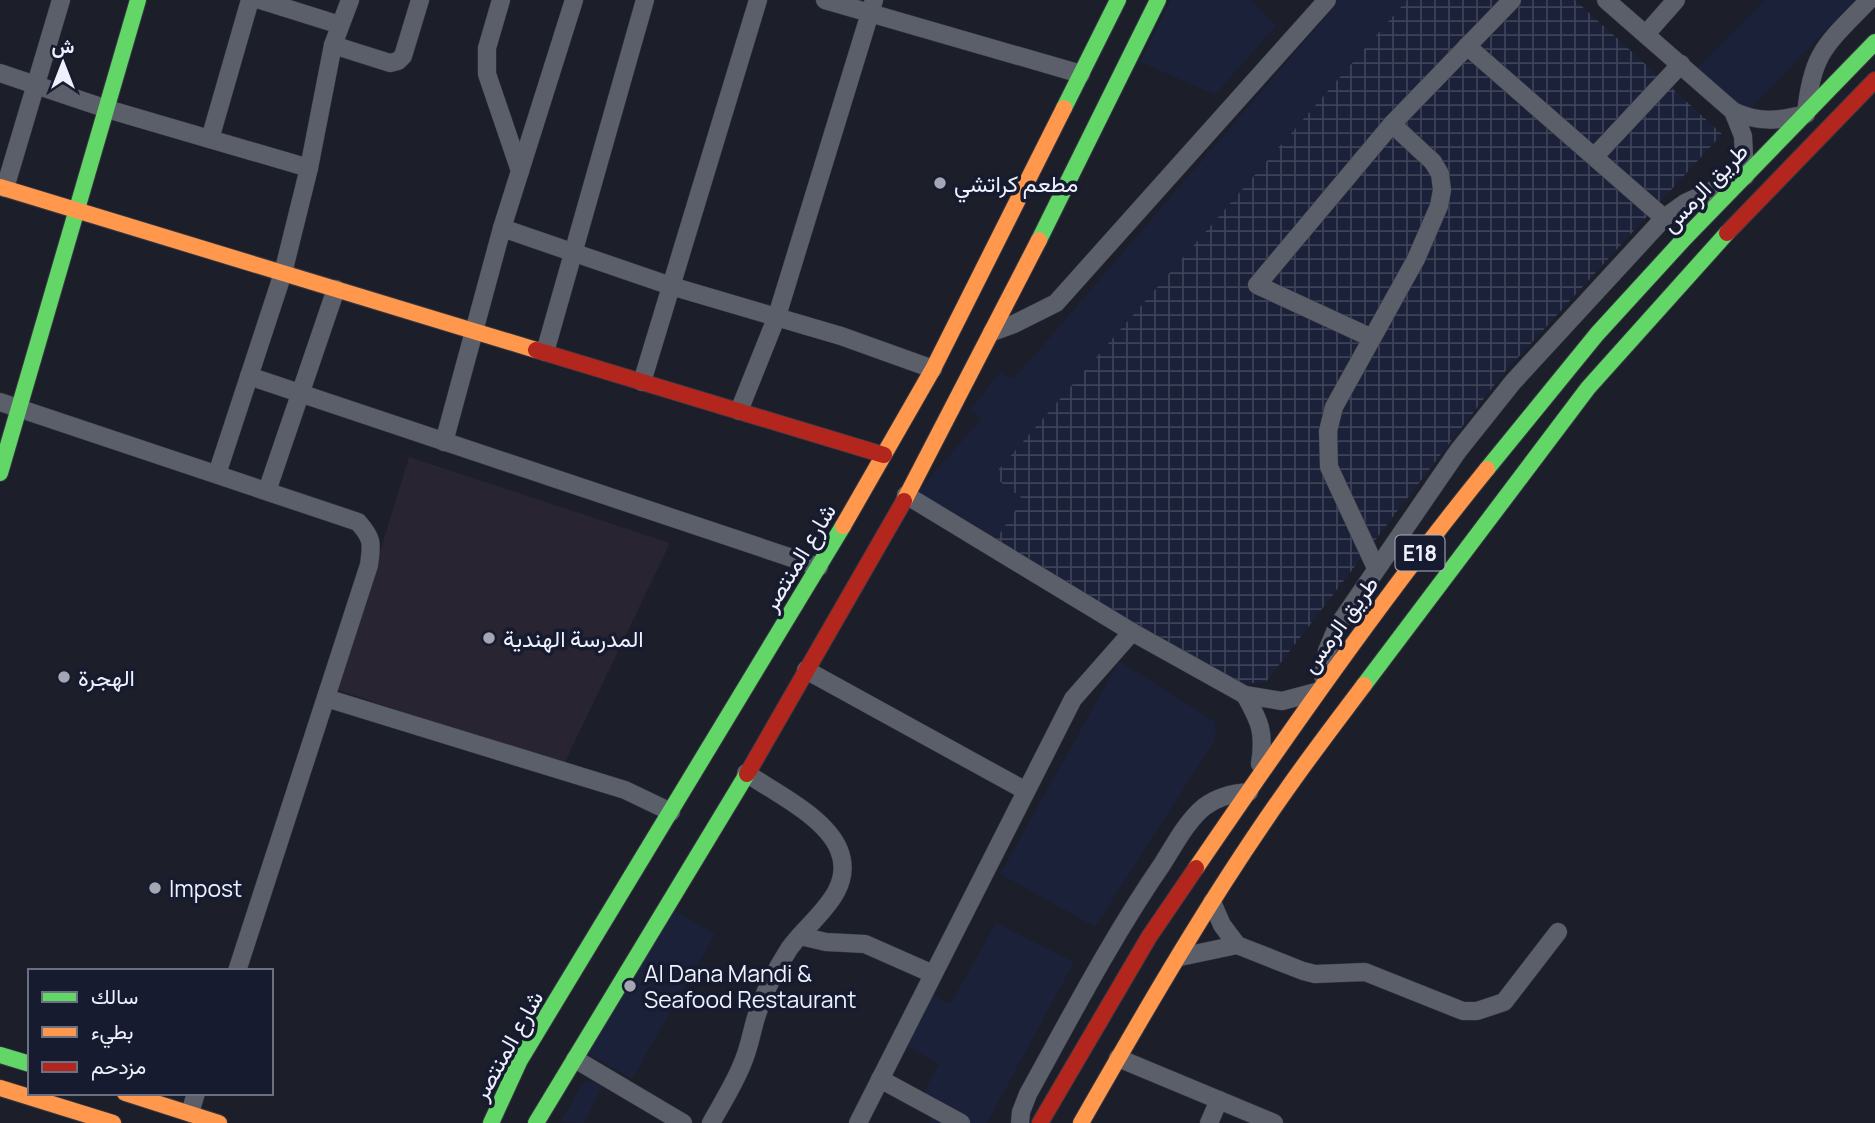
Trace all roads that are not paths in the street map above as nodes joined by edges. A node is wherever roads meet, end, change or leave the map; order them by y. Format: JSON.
{"nodes":[{"id":1,"x":61,"y":0,"type":"edge"},
{"id":2,"x":138,"y":0,"type":"edge"},
{"id":3,"x":250,"y":0,"type":"edge"},
{"id":4,"x":260,"y":0,"type":"edge"},
{"id":5,"x":349,"y":0,"type":"edge"},
{"id":6,"x":419,"y":0,"type":"edge"},
{"id":7,"x":501,"y":0,"type":"edge"},
{"id":8,"x":574,"y":0,"type":"edge"},
{"id":9,"x":645,"y":0,"type":"edge"},
{"id":10,"x":758,"y":0,"type":"edge"},
{"id":11,"x":825,"y":0,"type":"edge"},
{"id":12,"x":1118,"y":0,"type":"edge"},
{"id":13,"x":1158,"y":0,"type":"edge"},
{"id":14,"x":1327,"y":0,"type":"edge"},
{"id":15,"x":1512,"y":0,"type":"edge"},
{"id":16,"x":1606,"y":0,"type":"edge"},
{"id":17,"x":1675,"y":0,"type":"edge"},
{"id":18,"x":1869,"y":0,"type":"edge"},
{"id":19,"x":872,"y":7,"type":"edge"},
{"id":20,"x":341,"y":25,"type":"junction"},
{"id":21,"x":1646,"y":34,"type":"junction"},
{"id":22,"x":1875,"y":42,"type":"edge"},
{"id":23,"x":333,"y":45,"type":"junction"},
{"id":24,"x":1467,"y":46,"type":"junction"},
{"id":25,"x":1681,"y":64,"type":"junction"},
{"id":26,"x":0,"y":73,"type":"edge"},
{"id":27,"x":1081,"y":74,"type":"junction"},
{"id":28,"x":1875,"y":80,"type":"edge"},
{"id":29,"x":35,"y":85,"type":"junction"},
{"id":30,"x":107,"y":109,"type":"junction"},
{"id":31,"x":1733,"y":111,"type":"junction"},
{"id":32,"x":1805,"y":114,"type":"junction"},
{"id":33,"x":1392,"y":124,"type":"junction"},
{"id":34,"x":210,"y":139,"type":"junction"},
{"id":35,"x":1595,"y":156,"type":"junction"},
{"id":36,"x":309,"y":168,"type":"junction"},
{"id":37,"x":520,"y":171,"type":"junction"},
{"id":38,"x":1745,"y":176,"type":"junction"},
{"id":39,"x":2,"y":187,"type":"edge"},
{"id":40,"x":76,"y":211,"type":"junction"},
{"id":41,"x":1664,"y":218,"type":"junction"},
{"id":42,"x":502,"y":228,"type":"junction"},
{"id":43,"x":573,"y":252,"type":"junction"},
{"id":44,"x":283,"y":273,"type":"junction"},
{"id":45,"x":671,"y":286,"type":"junction"},
{"id":46,"x":337,"y":289,"type":"junction"},
{"id":47,"x":777,"y":316,"type":"junction"},
{"id":48,"x":475,"y":331,"type":"junction"},
{"id":49,"x":992,"y":332,"type":"junction"},
{"id":50,"x":1373,"y":338,"type":"junction"},
{"id":51,"x":544,"y":352,"type":"junction"},
{"id":52,"x":933,"y":369,"type":"junction"},
{"id":53,"x":249,"y":376,"type":"junction"},
{"id":54,"x":642,"y":382,"type":"junction"},
{"id":55,"x":300,"y":393,"type":"junction"},
{"id":56,"x":0,"y":402,"type":"edge"},
{"id":57,"x":20,"y":408,"type":"junction"},
{"id":58,"x":739,"y":411,"type":"junction"},
{"id":59,"x":444,"y":442,"type":"junction"},
{"id":60,"x":884,"y":456,"type":"junction"},
{"id":61,"x":0,"y":473,"type":"edge"},
{"id":62,"x":217,"y":474,"type":"junction"},
{"id":63,"x":267,"y":491,"type":"junction"},
{"id":64,"x":906,"y":495,"type":"junction"},
{"id":65,"x":819,"y":567,"type":"junction"},
{"id":66,"x":1377,"y":568,"type":"junction"},
{"id":67,"x":1132,"y":632,"type":"junction"},
{"id":68,"x":806,"y":670,"type":"junction"},
{"id":69,"x":1321,"y":688,"type":"junction"},
{"id":70,"x":1245,"y":695,"type":"junction"},
{"id":71,"x":326,"y":698,"type":"junction"},
{"id":72,"x":746,"y":774,"type":"junction"},
{"id":73,"x":1253,"y":786,"type":"junction"},
{"id":74,"x":1027,"y":792,"type":"junction"},
{"id":75,"x":671,"y":811,"type":"junction"},
{"id":76,"x":1212,"y":902,"type":"junction"},
{"id":77,"x":1558,"y":932,"type":"dead end"},
{"id":78,"x":800,"y":936,"type":"junction"},
{"id":79,"x":1237,"y":945,"type":"junction"},
{"id":80,"x":1178,"y":957,"type":"junction"},
{"id":81,"x":238,"y":969,"type":"edge"},
{"id":82,"x":933,"y":974,"type":"junction"},
{"id":83,"x":0,"y":1055,"type":"edge"},
{"id":84,"x":1118,"y":1058,"type":"junction"},
{"id":85,"x":575,"y":1059,"type":"junction"},
{"id":86,"x":28,"y":1063,"type":"edge"},
{"id":87,"x":880,"y":1079,"type":"junction"},
{"id":88,"x":0,"y":1088,"type":"edge"},
{"id":89,"x":132,"y":1095,"type":"edge"},
{"id":90,"x":196,"y":1095,"type":"edge"},
{"id":91,"x":1219,"y":1100,"type":"junction"},
{"id":92,"x":190,"y":1113,"type":"junction"},
{"id":93,"x":537,"y":1122,"type":"edge"},
{"id":94,"x":113,"y":1123,"type":"edge"},
{"id":95,"x":219,"y":1123,"type":"edge"},
{"id":96,"x":491,"y":1123,"type":"edge"},
{"id":97,"x":683,"y":1123,"type":"edge"},
{"id":98,"x":711,"y":1123,"type":"edge"},
{"id":99,"x":858,"y":1123,"type":"edge"},
{"id":100,"x":961,"y":1123,"type":"edge"},
{"id":101,"x":1020,"y":1123,"type":"edge"},
{"id":102,"x":1040,"y":1123,"type":"edge"},
{"id":103,"x":1081,"y":1123,"type":"edge"},
{"id":104,"x":1209,"y":1123,"type":"edge"},
{"id":105,"x":1274,"y":1123,"type":"edge"}],
"edges":[{"from":1,"to":29,"type":"street"},
{"from":2,"to":30,"type":"main road"},
{"from":3,"to":34,"type":"street"},
{"from":4,"to":20,"type":"street"},
{"from":5,"to":20,"type":"street"},
{"from":6,"to":23,"type":"street"},
{"from":7,"to":37,"type":"street"},
{"from":8,"to":37,"type":"street"},
{"from":9,"to":43,"type":"street"},
{"from":10,"to":45,"type":"street"},
{"from":11,"to":19,"type":"street"},
{"from":12,"to":27,"type":"main road","name":"شارع المنتصر"},
{"from":13,"to":49,"type":"main road"},
{"from":14,"to":49,"type":"street"},
{"from":15,"to":24,"type":"street"},
{"from":16,"to":21,"type":"street"},
{"from":17,"to":21,"type":"street"},
{"from":18,"to":32,"type":"street"},
{"from":19,"to":27,"type":"street"},
{"from":19,"to":47,"type":"street"},
{"from":20,"to":23,"type":"street"},
{"from":21,"to":25,"type":"street"},
{"from":22,"to":32,"type":"main road","name":"طريق الرمس","number":"E18"},
{"from":23,"to":36,"type":"street"},
{"from":24,"to":33,"type":"street"},
{"from":24,"to":35,"type":"street"},
{"from":25,"to":31,"type":"street"},
{"from":25,"to":35,"type":"street"},
{"from":26,"to":29,"type":"street"},
{"from":27,"to":52,"type":"main road","name":"شارع المنتصر"},
{"from":28,"to":76,"type":"main road","number":"E18"},
{"from":29,"to":30,"type":"street"},
{"from":29,"to":39,"type":"street"},
{"from":30,"to":34,"type":"street"},
{"from":30,"to":40,"type":"main road"},
{"from":31,"to":32,"type":"street"},
{"from":31,"to":38,"type":"street"},
{"from":32,"to":38,"type":"main road","name":"طريق الرمس","number":"E18"},
{"from":33,"to":50,"type":"street"},
{"from":33,"to":50,"type":"street"},
{"from":34,"to":36,"type":"street"},
{"from":35,"to":41,"type":"street"},
{"from":36,"to":44,"type":"street"},
{"from":37,"to":42,"type":"street"},
{"from":38,"to":41,"type":"street"},
{"from":38,"to":69,"type":"main road","name":"طريق الرمس","number":"E18"},
{"from":39,"to":40,"type":"main road"},
{"from":40,"to":44,"type":"main road"},
{"from":40,"to":57,"type":"main road"},
{"from":41,"to":66,"type":"street"},
{"from":42,"to":43,"type":"street"},
{"from":42,"to":48,"type":"street"},
{"from":43,"to":45,"type":"street"},
{"from":43,"to":51,"type":"street"},
{"from":44,"to":46,"type":"main road"},
{"from":44,"to":53,"type":"street"},
{"from":45,"to":47,"type":"street"},
{"from":45,"to":54,"type":"street"},
{"from":46,"to":48,"type":"main road"},
{"from":46,"to":55,"type":"street"},
{"from":47,"to":52,"type":"street"},
{"from":47,"to":58,"type":"street"},
{"from":48,"to":51,"type":"main road"},
{"from":48,"to":59,"type":"street"},
{"from":49,"to":64,"type":"main road"},
{"from":50,"to":66,"type":"street"},
{"from":51,"to":54,"type":"main road"},
{"from":52,"to":60,"type":"main road","name":"شارع المنتصر"},
{"from":53,"to":55,"type":"street"},
{"from":53,"to":62,"type":"street"},
{"from":54,"to":58,"type":"main road"},
{"from":55,"to":59,"type":"street"},
{"from":55,"to":63,"type":"street"},
{"from":56,"to":57,"type":"street"},
{"from":57,"to":61,"type":"main road"},
{"from":57,"to":62,"type":"street"},
{"from":58,"to":60,"type":"main road"},
{"from":59,"to":65,"type":"street"},
{"from":60,"to":65,"type":"main road","name":"شارع المنتصر"},
{"from":62,"to":63,"type":"street"},
{"from":63,"to":71,"type":"street"},
{"from":64,"to":67,"type":"street"},
{"from":64,"to":68,"type":"main road"},
{"from":65,"to":75,"type":"main road","name":"شارع المنتصر"},
{"from":66,"to":69,"type":"street"},
{"from":67,"to":70,"type":"street"},
{"from":67,"to":74,"type":"street"},
{"from":68,"to":72,"type":"main road"},
{"from":68,"to":74,"type":"street"},
{"from":69,"to":70,"type":"street"},
{"from":69,"to":73,"type":"main road","name":"طريق الرمس","number":"E18"},
{"from":70,"to":73,"type":"street"},
{"from":71,"to":75,"type":"street"},
{"from":71,"to":81,"type":"street"},
{"from":72,"to":78,"type":"street"},
{"from":72,"to":85,"type":"main road"},
{"from":73,"to":101,"type":"street"},
{"from":73,"to":102,"type":"main road","name":"طريق الرمس","number":"E18"},
{"from":74,"to":82,"type":"street"},
{"from":75,"to":96,"type":"main road","name":"شارع المنتصر"},
{"from":76,"to":79,"type":"street"},
{"from":76,"to":80,"type":"main road","number":"E18"},
{"from":77,"to":79,"type":"street"},
{"from":78,"to":82,"type":"street"},
{"from":78,"to":98,"type":"street"},
{"from":79,"to":80,"type":"street"},
{"from":80,"to":84,"type":"main road","number":"E18"},
{"from":82,"to":87,"type":"street"},
{"from":83,"to":86,"type":"main road"},
{"from":84,"to":91,"type":"street"},
{"from":84,"to":103,"type":"main road","number":"E18"},
{"from":85,"to":93,"type":"main road"},
{"from":85,"to":97,"type":"street"},
{"from":87,"to":99,"type":"street"},
{"from":87,"to":100,"type":"street"},
{"from":88,"to":94,"type":"main road"},
{"from":89,"to":92,"type":"main road"},
{"from":90,"to":92,"type":"street"},
{"from":91,"to":104,"type":"street"},
{"from":91,"to":105,"type":"street"},
{"from":92,"to":95,"type":"main road"}]}
